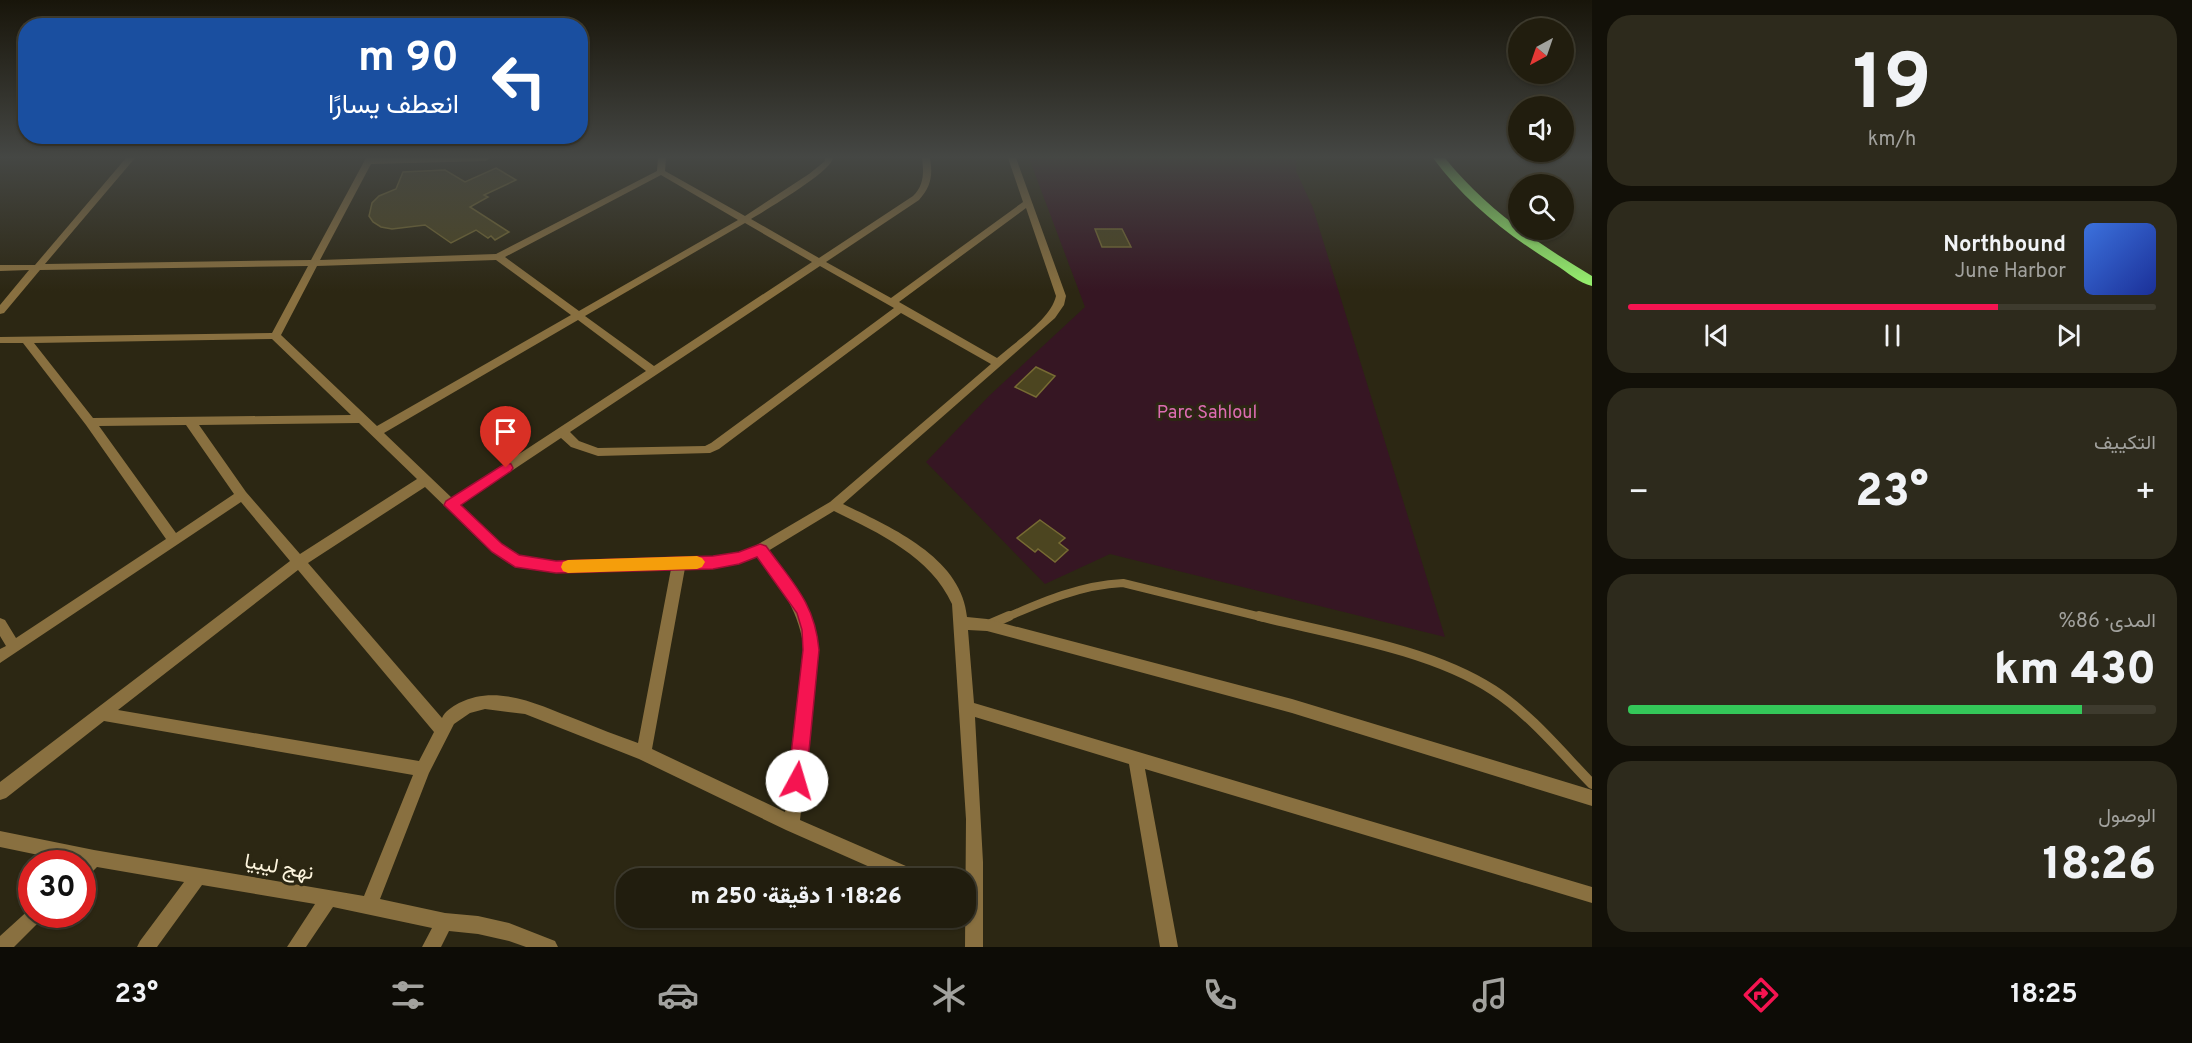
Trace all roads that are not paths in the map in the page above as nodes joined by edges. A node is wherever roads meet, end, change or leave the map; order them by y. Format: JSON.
{"nodes":[{"id":1,"x":92,"y":202,"type":"edge"},
{"id":2,"x":346,"y":202,"type":"edge"},
{"id":3,"x":604,"y":202,"type":"edge"},
{"id":4,"x":713,"y":202,"type":"edge"},
{"id":5,"x":772,"y":202,"type":"edge"},
{"id":6,"x":910,"y":202,"type":"edge"},
{"id":7,"x":1029,"y":202,"type":"joint"},
{"id":8,"x":1478,"y":202,"type":"edge"},
{"id":9,"x":744,"y":220,"type":"junction"},
{"id":10,"x":498,"y":258,"type":"junction"},
{"id":11,"x":818,"y":261,"type":"junction"},
{"id":12,"x":314,"y":263,"type":"junction"},
{"id":13,"x":36,"y":267,"type":"junction"},
{"id":14,"x":0,"y":268,"type":"edge"},
{"id":15,"x":1592,"y":282,"type":"edge"},
{"id":16,"x":896,"y":305,"type":"junction"},
{"id":17,"x":0,"y":311,"type":"edge"},
{"id":18,"x":578,"y":314,"type":"junction"},
{"id":19,"x":274,"y":336,"type":"junction"},
{"id":20,"x":0,"y":340,"type":"edge"},
{"id":21,"x":26,"y":340,"type":"junction"},
{"id":22,"x":998,"y":363,"type":"junction"},
{"id":23,"x":653,"y":370,"type":"junction"},
{"id":24,"x":362,"y":418,"type":"junction"},
{"id":25,"x":189,"y":420,"type":"junction"},
{"id":26,"x":90,"y":422,"type":"junction"},
{"id":27,"x":561,"y":431,"type":"junction"},
{"id":28,"x":376,"y":432,"type":"junction"},
{"id":29,"x":426,"y":480,"type":"junction"},
{"id":30,"x":242,"y":495,"type":"junction"},
{"id":31,"x":451,"y":505,"type":"junction"},
{"id":32,"x":834,"y":505,"type":"junction"},
{"id":33,"x":174,"y":540,"type":"junction"},
{"id":34,"x":760,"y":550,"type":"junction"},
{"id":35,"x":298,"y":562,"type":"junction"},
{"id":36,"x":679,"y":563,"type":"junction"},
{"id":37,"x":961,"y":623,"type":"junction"},
{"id":38,"x":0,"y":624,"type":"edge"},
{"id":39,"x":987,"y":625,"type":"junction"},
{"id":40,"x":14,"y":647,"type":"junction"},
{"id":41,"x":0,"y":657,"type":"edge"},
{"id":42,"x":967,"y":708,"type":"junction"},
{"id":43,"x":103,"y":714,"type":"junction"},
{"id":44,"x":443,"y":731,"type":"junction"},
{"id":45,"x":644,"y":753,"type":"junction"},
{"id":46,"x":1136,"y":757,"type":"junction"},
{"id":47,"x":423,"y":769,"type":"junction"},
{"id":48,"x":1592,"y":784,"type":"edge"},
{"id":49,"x":0,"y":792,"type":"edge"},
{"id":50,"x":1592,"y":798,"type":"edge"},
{"id":51,"x":792,"y":824,"type":"junction"},
{"id":52,"x":0,"y":839,"type":"edge"},
{"id":53,"x":39,"y":850,"type":"edge"},
{"id":54,"x":96,"y":865,"type":"edge"},
{"id":55,"x":891,"y":868,"type":"edge"},
{"id":56,"x":970,"y":868,"type":"edge"},
{"id":57,"x":198,"y":877,"type":"junction"},
{"id":58,"x":1592,"y":895,"type":"edge"},
{"id":59,"x":328,"y":899,"type":"junction"},
{"id":60,"x":369,"y":905,"type":"junction"},
{"id":61,"x":445,"y":922,"type":"junction"},
{"id":62,"x":21,"y":928,"type":"edge"},
{"id":63,"x":973,"y":928,"type":"edge"},
{"id":64,"x":1,"y":947,"type":"edge"},
{"id":65,"x":146,"y":947,"type":"edge"},
{"id":66,"x":296,"y":947,"type":"edge"},
{"id":67,"x":431,"y":947,"type":"edge"},
{"id":68,"x":549,"y":947,"type":"edge"},
{"id":69,"x":974,"y":947,"type":"edge"},
{"id":70,"x":1169,"y":947,"type":"edge"}],
"edges":[{"from":1,"to":13,"type":"street"},
{"from":2,"to":12,"type":"street"},
{"from":3,"to":10,"type":"street"},
{"from":4,"to":9,"type":"street"},
{"from":5,"to":9,"type":"street"},
{"from":6,"to":11,"type":"street"},
{"from":7,"to":16,"type":"street"},
{"from":7,"to":22,"type":"street"},
{"from":8,"to":15,"type":"highway"},
{"from":9,"to":11,"type":"street"},
{"from":9,"to":18,"type":"street"},
{"from":10,"to":12,"type":"street"},
{"from":10,"to":18,"type":"street"},
{"from":11,"to":16,"type":"street"},
{"from":11,"to":23,"type":"street"},
{"from":12,"to":13,"type":"street"},
{"from":12,"to":19,"type":"street"},
{"from":13,"to":14,"type":"street"},
{"from":13,"to":17,"type":"street"},
{"from":16,"to":22,"type":"street"},
{"from":16,"to":27,"type":"street"},
{"from":18,"to":23,"type":"street"},
{"from":18,"to":28,"type":"street"},
{"from":19,"to":21,"type":"street"},
{"from":19,"to":24,"type":"street"},
{"from":20,"to":21,"type":"street"},
{"from":21,"to":26,"type":"street"},
{"from":22,"to":32,"type":"street"},
{"from":23,"to":27,"type":"street"},
{"from":24,"to":25,"type":"street"},
{"from":24,"to":28,"type":"street"},
{"from":25,"to":26,"type":"street"},
{"from":25,"to":30,"type":"street"},
{"from":26,"to":33,"type":"street"},
{"from":27,"to":31,"type":"street"},
{"from":28,"to":29,"type":"street"},
{"from":29,"to":31,"type":"street"},
{"from":29,"to":35,"type":"street"},
{"from":30,"to":33,"type":"street"},
{"from":30,"to":35,"type":"street"},
{"from":31,"to":36,"type":"street"},
{"from":32,"to":34,"type":"street"},
{"from":32,"to":37,"type":"street"},
{"from":33,"to":40,"type":"street"},
{"from":34,"to":36,"type":"street"},
{"from":34,"to":51,"type":"street"},
{"from":35,"to":43,"type":"street"},
{"from":35,"to":44,"type":"street"},
{"from":36,"to":45,"type":"street"},
{"from":37,"to":39,"type":"street"},
{"from":37,"to":42,"type":"street"},
{"from":38,"to":40,"type":"street"},
{"from":39,"to":48,"type":"lane"},
{"from":39,"to":50,"type":"street"},
{"from":40,"to":41,"type":"street"},
{"from":42,"to":46,"type":"street"},
{"from":42,"to":56,"type":"street"},
{"from":43,"to":47,"type":"street"},
{"from":43,"to":49,"type":"street"},
{"from":44,"to":45,"type":"street"},
{"from":44,"to":47,"type":"street"},
{"from":45,"to":51,"type":"street"},
{"from":46,"to":58,"type":"street"},
{"from":46,"to":70,"type":"street"},
{"from":47,"to":60,"type":"street"},
{"from":51,"to":55,"type":"street"},
{"from":52,"to":53,"type":"street","name":"نهج ليبيا"},
{"from":54,"to":57,"type":"street","name":"نهج ليبيا"},
{"from":57,"to":59,"type":"street","name":"نهج ليبيا"},
{"from":57,"to":65,"type":"street"},
{"from":59,"to":60,"type":"street","name":"نهج ليبيا"},
{"from":59,"to":66,"type":"street"},
{"from":60,"to":61,"type":"street","name":"نهج ليبيا"},
{"from":61,"to":67,"type":"street"},
{"from":61,"to":68,"type":"street","name":"نهج ليبيا"},
{"from":62,"to":64,"type":"street"},
{"from":63,"to":69,"type":"street"}]}
